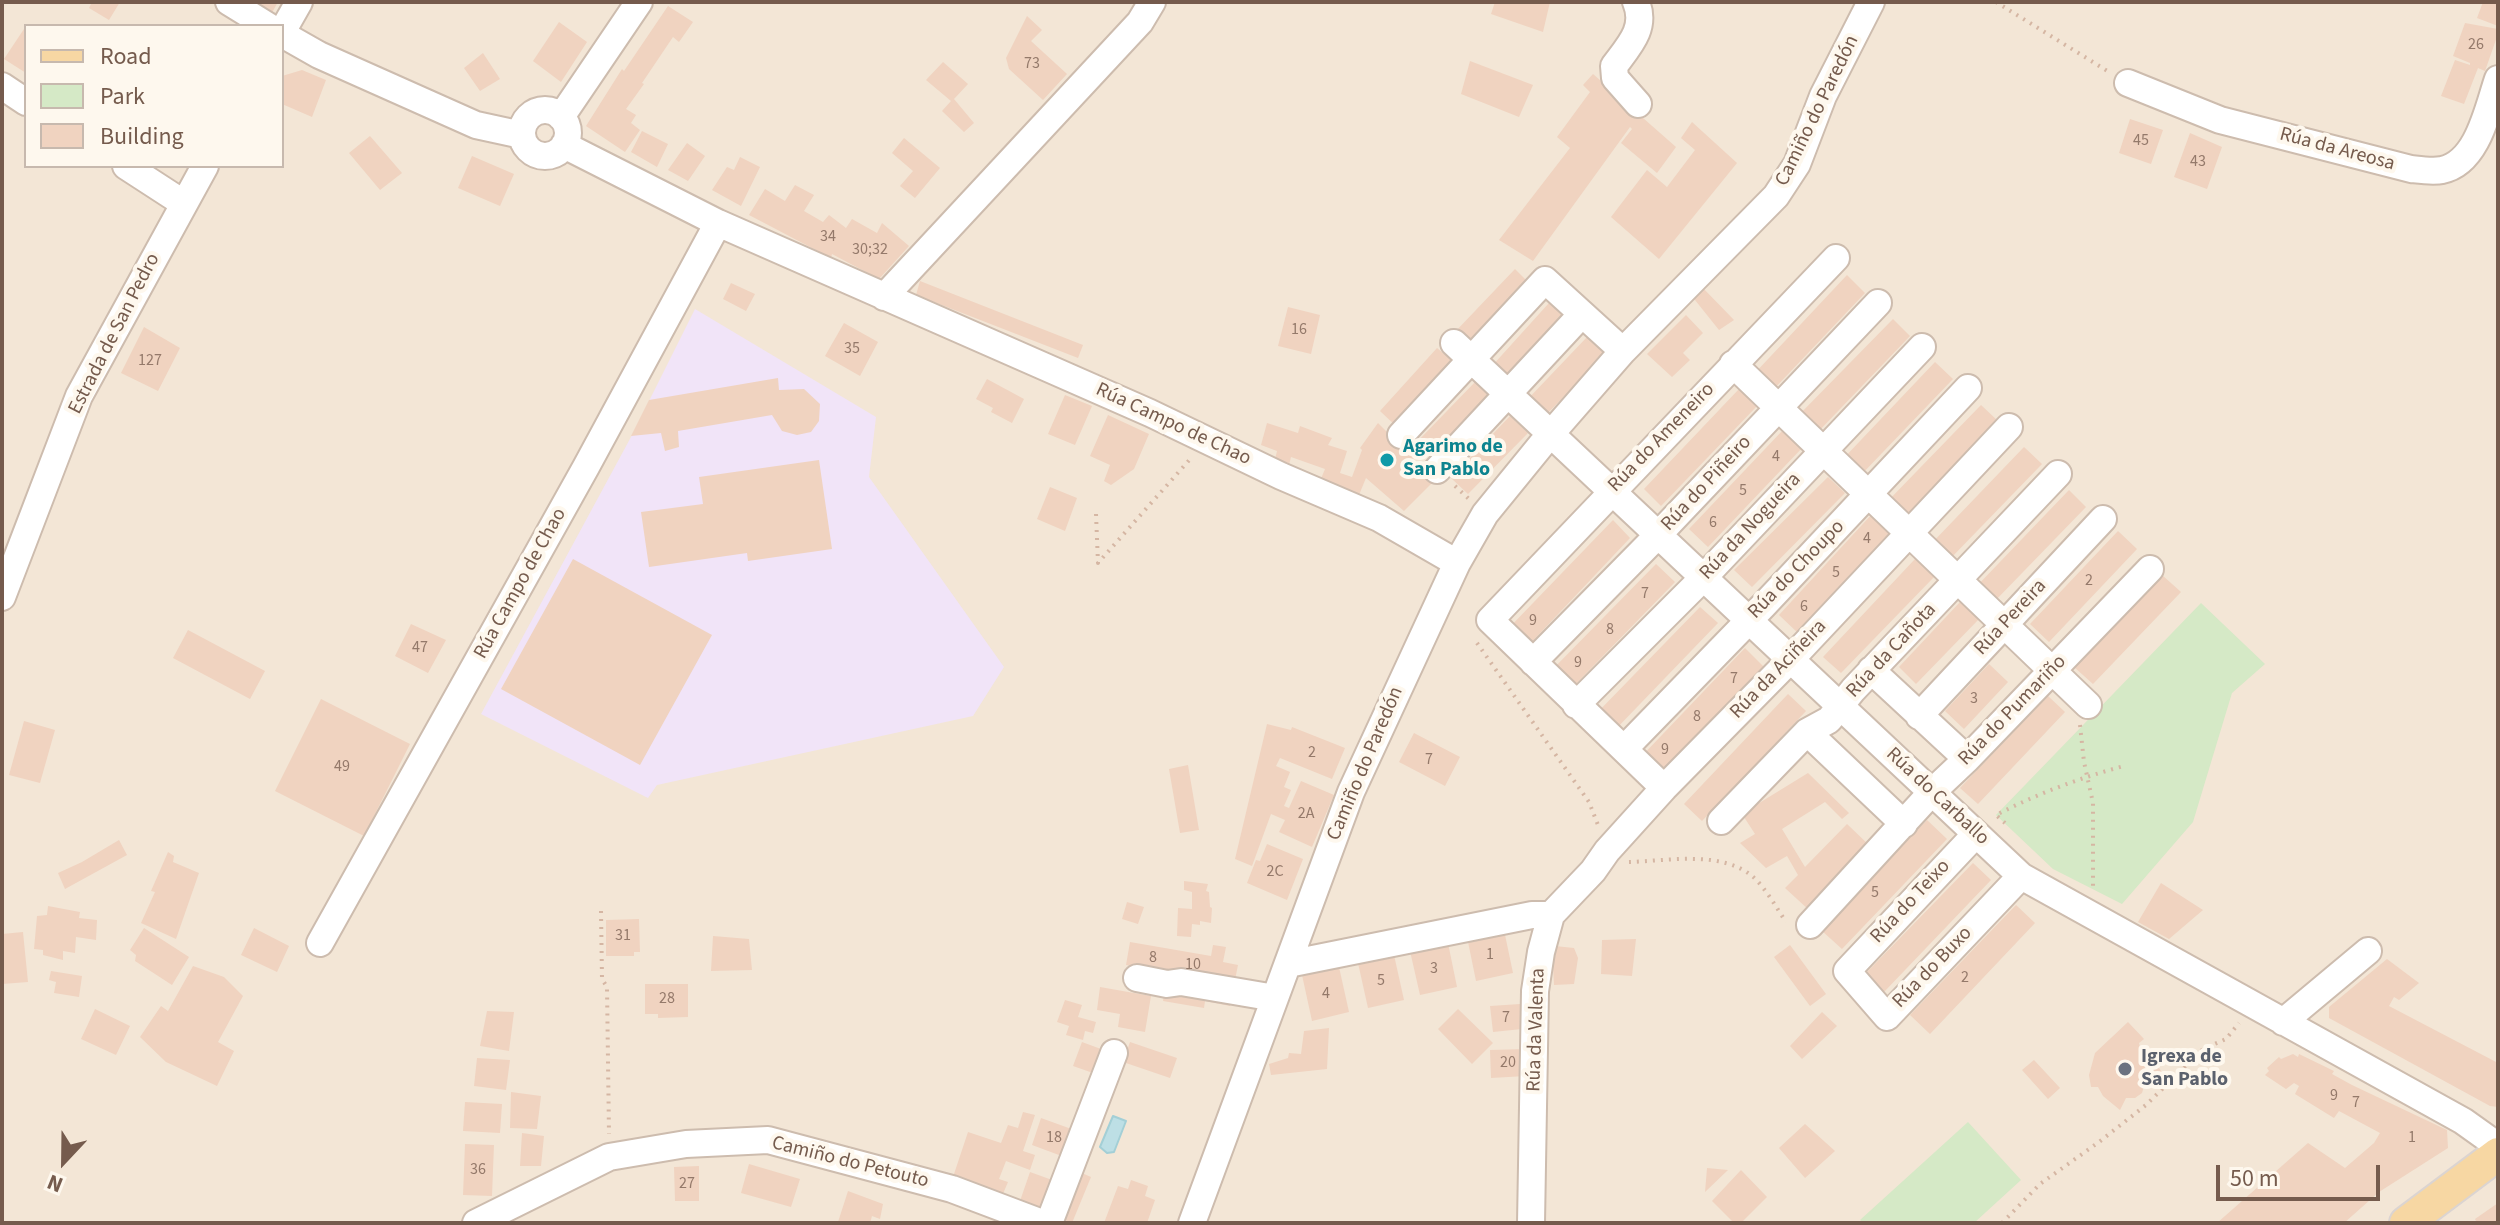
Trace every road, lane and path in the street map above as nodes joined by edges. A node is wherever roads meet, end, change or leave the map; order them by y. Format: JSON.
{"nodes":[{"id":1,"x":229,"y":2,"type":"edge"},
{"id":2,"x":299,"y":2,"type":"edge"},
{"id":3,"x":639,"y":2,"type":"edge"},
{"id":4,"x":1152,"y":2,"type":"edge"},
{"id":5,"x":1636,"y":2,"type":"edge"},
{"id":6,"x":1871,"y":2,"type":"edge"},
{"id":7,"x":1996,"y":2,"type":"edge"},
{"id":8,"x":265,"y":24,"type":"edge"},
{"id":9,"x":284,"y":29,"type":"edge"},
{"id":10,"x":284,"y":34,"type":"edge"},
{"id":11,"x":2498,"y":79,"type":"edge"},
{"id":12,"x":2128,"y":83,"type":"joint"},
{"id":13,"x":2,"y":86,"type":"edge"},
{"id":14,"x":24,"y":101,"type":"edge"},
{"id":15,"x":1638,"y":104,"type":"dead end"},
{"id":16,"x":561,"y":117,"type":"junction"},
{"id":17,"x":522,"y":135,"type":"junction"},
{"id":18,"x":564,"y":145,"type":"junction"},
{"id":19,"x":129,"y":168,"type":"edge"},
{"id":20,"x":204,"y":168,"type":"edge"},
{"id":21,"x":183,"y":203,"type":"junction"},
{"id":22,"x":718,"y":223,"type":"junction"},
{"id":23,"x":1836,"y":258,"type":"dead end"},
{"id":24,"x":884,"y":297,"type":"junction"},
{"id":25,"x":1878,"y":303,"type":"dead end"},
{"id":26,"x":1582,"y":314,"type":"junction"},
{"id":27,"x":1922,"y":347,"type":"dead end"},
{"id":28,"x":1463,"y":351,"type":"junction"},
{"id":29,"x":1623,"y":351,"type":"junction"},
{"id":30,"x":1733,"y":364,"type":"junction"},
{"id":31,"x":1968,"y":388,"type":"dead end"},
{"id":32,"x":1508,"y":394,"type":"junction"},
{"id":33,"x":1779,"y":408,"type":"junction"},
{"id":34,"x":1182,"y":427,"type":"junction"},
{"id":35,"x":2009,"y":427,"type":"dead end"},
{"id":36,"x":1552,"y":432,"type":"junction"},
{"id":37,"x":1401,"y":435,"type":"dead end"},
{"id":38,"x":1823,"y":451,"type":"junction"},
{"id":39,"x":1437,"y":470,"type":"dead end"},
{"id":40,"x":2058,"y":474,"type":"dead end"},
{"id":41,"x":1611,"y":491,"type":"junction"},
{"id":42,"x":1869,"y":494,"type":"junction"},
{"id":43,"x":1096,"y":514,"type":"dead end"},
{"id":44,"x":2103,"y":519,"type":"dead end"},
{"id":45,"x":1908,"y":532,"type":"junction"},
{"id":46,"x":1658,"y":535,"type":"junction"},
{"id":47,"x":1457,"y":563,"type":"junction"},
{"id":48,"x":2150,"y":569,"type":"dead end"},
{"id":49,"x":1703,"y":578,"type":"junction"},
{"id":50,"x":1958,"y":580,"type":"junction"},
{"id":51,"x":2,"y":597,"type":"edge"},
{"id":52,"x":1749,"y":620,"type":"junction"},
{"id":53,"x":2005,"y":625,"type":"junction"},
{"id":54,"x":1483,"y":631,"type":"junction"},
{"id":55,"x":1790,"y":660,"type":"junction"},
{"id":56,"x":1533,"y":662,"type":"junction"},
{"id":57,"x":1871,"y":670,"type":"junction"},
{"id":58,"x":2052,"y":671,"type":"junction"},
{"id":59,"x":1576,"y":705,"type":"junction"},
{"id":60,"x":2088,"y":705,"type":"joint"},
{"id":61,"x":1841,"y":707,"type":"junction"},
{"id":62,"x":1919,"y":716,"type":"junction"},
{"id":63,"x":1807,"y":732,"type":"junction"},
{"id":64,"x":1624,"y":749,"type":"junction"},
{"id":65,"x":1967,"y":759,"type":"junction"},
{"id":66,"x":2124,"y":766,"type":"dead end"},
{"id":67,"x":2088,"y":775,"type":"junction"},
{"id":68,"x":1664,"y":788,"type":"junction"},
{"id":69,"x":1932,"y":792,"type":"junction"},
{"id":70,"x":1721,"y":821,"type":"dead end"},
{"id":71,"x":2005,"y":823,"type":"dead end"},
{"id":72,"x":1904,"y":824,"type":"junction"},
{"id":73,"x":1976,"y":834,"type":"junction"},
{"id":74,"x":1600,"y":861,"type":"junction"},
{"id":75,"x":2021,"y":876,"type":"junction"},
{"id":76,"x":2093,"y":889,"type":"dead end"},
{"id":77,"x":601,"y":911,"type":"dead end"},
{"id":78,"x":1551,"y":915,"type":"junction"},
{"id":79,"x":1801,"y":927,"type":"joint"},
{"id":80,"x":320,"y":943,"type":"dead end"},
{"id":81,"x":2368,"y":951,"type":"dead end"},
{"id":82,"x":1288,"y":964,"type":"junction"},
{"id":83,"x":1847,"y":971,"type":"joint"},
{"id":84,"x":1137,"y":978,"type":"dead end"},
{"id":85,"x":1275,"y":998,"type":"junction"},
{"id":86,"x":2253,"y":1005,"type":"junction"},
{"id":87,"x":2283,"y":1022,"type":"junction"},
{"id":88,"x":1114,"y":1053,"type":"dead end"},
{"id":89,"x":2498,"y":1146,"type":"edge"},
{"id":90,"x":2498,"y":1154,"type":"edge"},
{"id":91,"x":609,"y":1157,"type":"junction"},
{"id":92,"x":476,"y":1223,"type":"edge"},
{"id":93,"x":1042,"y":1223,"type":"edge"},
{"id":94,"x":1049,"y":1223,"type":"edge"},
{"id":95,"x":1192,"y":1223,"type":"edge"},
{"id":96,"x":1531,"y":1223,"type":"edge"},
{"id":97,"x":2002,"y":1223,"type":"edge"},
{"id":98,"x":2407,"y":1223,"type":"edge"}],
"edges":[{"from":1,"to":8,"type":"street"},
{"from":2,"to":9,"type":"street"},
{"from":3,"to":16,"type":"street"},
{"from":4,"to":24,"type":"street"},
{"from":5,"to":15,"type":"street"},
{"from":6,"to":29,"type":"street","name":"Camiño do Paredón"},
{"from":7,"to":12,"type":"path"},
{"from":10,"to":17,"type":"street"},
{"from":11,"to":12,"type":"street","name":"Rúa da Areosa"},
{"from":13,"to":14,"type":"street"},
{"from":16,"to":17,"type":"street"},
{"from":16,"to":18,"type":"street"},
{"from":17,"to":18,"type":"street"},
{"from":18,"to":22,"type":"street","name":"Rúa Campo de Chao"},
{"from":19,"to":21,"type":"street"},
{"from":20,"to":21,"type":"street","name":"Estrada de San Pedro"},
{"from":21,"to":51,"type":"street","name":"Estrada de San Pedro"},
{"from":22,"to":24,"type":"street","name":"Rúa Campo de Chao"},
{"from":22,"to":80,"type":"street","name":"Rúa Campo de Chao"},
{"from":23,"to":30,"type":"street","name":"Rúa do Ameneiro"},
{"from":24,"to":34,"type":"street","name":"Rúa Campo de Chao"},
{"from":25,"to":33,"type":"street","name":"Rúa do Piñeiro"},
{"from":26,"to":28,"type":"street"},
{"from":26,"to":29,"type":"street"},
{"from":26,"to":32,"type":"street"},
{"from":27,"to":38,"type":"street","name":"Rúa da Nogueira"},
{"from":28,"to":32,"type":"street","name":"Rúa do Carballo"},
{"from":28,"to":37,"type":"street"},
{"from":29,"to":36,"type":"street","name":"Camiño do Paredón"},
{"from":30,"to":33,"type":"street"},
{"from":30,"to":41,"type":"street","name":"Rúa do Ameneiro"},
{"from":31,"to":42,"type":"street","name":"Rúa do Choupo"},
{"from":32,"to":36,"type":"street","name":"Rúa do Carballo"},
{"from":32,"to":39,"type":"street"},
{"from":33,"to":38,"type":"street"},
{"from":33,"to":46,"type":"street","name":"Rúa do Piñeiro"},
{"from":34,"to":43,"type":"path"},
{"from":34,"to":47,"type":"street","name":"Rúa Campo de Chao"},
{"from":35,"to":45,"type":"street","name":"Rúa da Aciñeira"},
{"from":36,"to":41,"type":"street","name":"Rúa do Carballo"},
{"from":36,"to":47,"type":"street","name":"Camiño do Paredón"},
{"from":38,"to":42,"type":"street"},
{"from":38,"to":49,"type":"street","name":"Rúa da Nogueira"},
{"from":40,"to":50,"type":"street","name":"Rúa da Cañota"},
{"from":41,"to":46,"type":"street","name":"Rúa do Carballo"},
{"from":41,"to":54,"type":"street","name":"Rúa do Ameneiro"},
{"from":42,"to":45,"type":"street"},
{"from":42,"to":52,"type":"street","name":"Rúa do Choupo"},
{"from":44,"to":53,"type":"street","name":"Rúa Pereira"},
{"from":45,"to":50,"type":"street"},
{"from":45,"to":55,"type":"street","name":"Rúa da Aciñeira"},
{"from":46,"to":49,"type":"street","name":"Rúa do Carballo"},
{"from":46,"to":56,"type":"street","name":"Rúa do Piñeiro"},
{"from":47,"to":82,"type":"street","name":"Camiño do Paredón"},
{"from":48,"to":58,"type":"street","name":"Rúa do Pumariño"},
{"from":49,"to":52,"type":"street","name":"Rúa do Carballo"},
{"from":49,"to":59,"type":"street","name":"Rúa da Nogueira"},
{"from":50,"to":53,"type":"street"},
{"from":50,"to":57,"type":"street","name":"Rúa da Cañota"},
{"from":52,"to":55,"type":"street","name":"Rúa do Carballo"},
{"from":52,"to":64,"type":"street","name":"Rúa do Choupo"},
{"from":53,"to":58,"type":"street"},
{"from":53,"to":62,"type":"street","name":"Rúa Pereira"},
{"from":54,"to":56,"type":"street"},
{"from":54,"to":74,"type":"path"},
{"from":55,"to":61,"type":"street","name":"Rúa do Carballo"},
{"from":55,"to":68,"type":"street","name":"Rúa da Aciñeira"},
{"from":56,"to":59,"type":"street"},
{"from":57,"to":61,"type":"street","name":"Rúa da Cañota"},
{"from":57,"to":62,"type":"street"},
{"from":58,"to":60,"type":"street"},
{"from":58,"to":65,"type":"street","name":"Rúa do Pumariño"},
{"from":59,"to":64,"type":"street"},
{"from":60,"to":67,"type":"path"},
{"from":61,"to":63,"type":"street","name":"Rúa da Cañota"},
{"from":61,"to":69,"type":"street","name":"Rúa do Carballo"},
{"from":62,"to":65,"type":"street"},
{"from":63,"to":70,"type":"street","name":"Rúa da Cañota"},
{"from":63,"to":72,"type":"street"},
{"from":64,"to":68,"type":"street"},
{"from":65,"to":69,"type":"street","name":"Rúa do Pumariño"},
{"from":66,"to":67,"type":"path"},
{"from":67,"to":71,"type":"path"},
{"from":67,"to":76,"type":"path"},
{"from":68,"to":74,"type":"street","name":"Rúa da Aciñeira"},
{"from":69,"to":72,"type":"street","name":"Rúa do Pumariño"},
{"from":69,"to":73,"type":"street","name":"Rúa do Carballo"},
{"from":72,"to":79,"type":"street","name":"Rúa do Pumariño"},
{"from":73,"to":75,"type":"street","name":"Rúa do Carballo"},
{"from":73,"to":83,"type":"street","name":"Rúa do Teixo"},
{"from":74,"to":78,"type":"street","name":"Rúa da Aciñeira"},
{"from":74,"to":79,"type":"path"},
{"from":75,"to":83,"type":"street","name":"Rúa do Buxo"},
{"from":75,"to":86,"type":"street","name":"Rúa do Carballo"},
{"from":77,"to":91,"type":"path"},
{"from":78,"to":82,"type":"street"},
{"from":78,"to":96,"type":"street","name":"Rúa da Valenta"},
{"from":81,"to":87,"type":"street"},
{"from":82,"to":85,"type":"street","name":"Camiño do Paredón"},
{"from":84,"to":85,"type":"street"},
{"from":85,"to":95,"type":"street","name":"Camiño do Paredón"},
{"from":86,"to":87,"type":"street","name":"Rúa do Carballo"},
{"from":86,"to":97,"type":"path"},
{"from":87,"to":89,"type":"street","name":"Rúa do Carballo"},
{"from":88,"to":94,"type":"street"},
{"from":90,"to":98,"type":"main road"},
{"from":91,"to":92,"type":"street","name":"Camiño do Petouto"},
{"from":91,"to":93,"type":"street","name":"Camiño do Petouto"}]}
